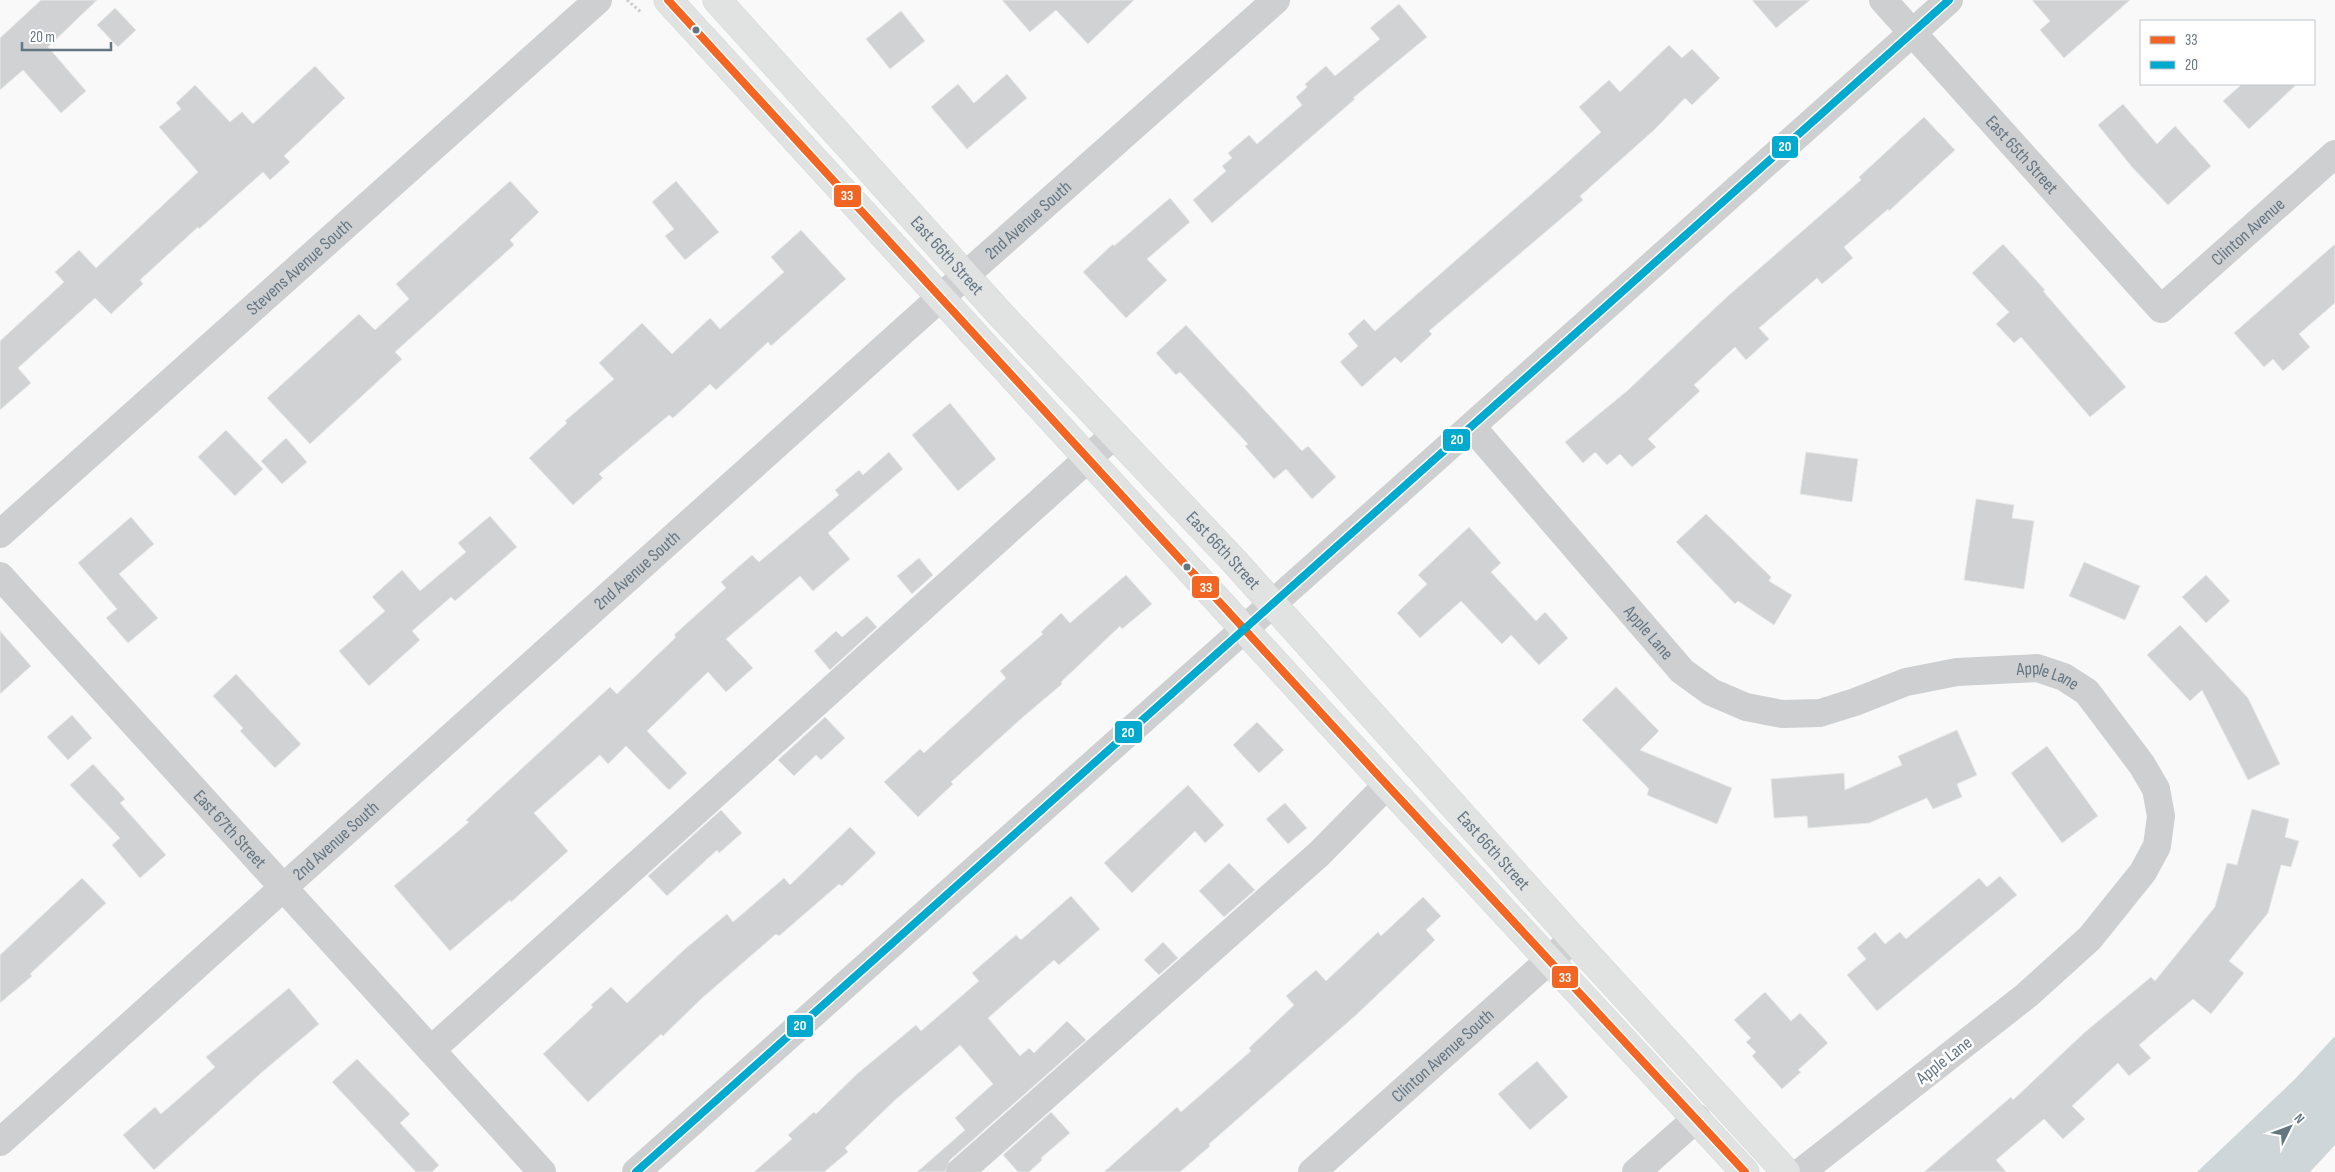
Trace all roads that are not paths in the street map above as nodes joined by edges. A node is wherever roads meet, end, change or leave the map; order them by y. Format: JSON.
{"nodes":[{"id":1,"x":598,"y":0,"type":"edge"},
{"id":2,"x":668,"y":0,"type":"edge"},
{"id":3,"x":717,"y":0,"type":"edge"},
{"id":4,"x":1276,"y":0,"type":"edge"},
{"id":5,"x":1883,"y":0,"type":"edge"},
{"id":6,"x":1948,"y":0,"type":"edge"},
{"id":7,"x":1912,"y":32,"type":"junction"},
{"id":8,"x":2335,"y":154,"type":"edge"},
{"id":9,"x":967,"y":275,"type":"junction"},
{"id":10,"x":941,"y":297,"type":"junction"},
{"id":11,"x":2161,"y":309,"type":"joint"},
{"id":12,"x":1472,"y":427,"type":"junction"},
{"id":13,"x":1114,"y":435,"type":"junction"},
{"id":14,"x":1087,"y":458,"type":"junction"},
{"id":15,"x":0,"y":534,"type":"edge"},
{"id":16,"x":0,"y":576,"type":"edge"},
{"id":17,"x":1272,"y":604,"type":"junction"},
{"id":18,"x":1244,"y":629,"type":"junction"},
{"id":19,"x":1387,"y":785,"type":"junction"},
{"id":20,"x":283,"y":887,"type":"junction"},
{"id":21,"x":1573,"y":940,"type":"junction"},
{"id":22,"x":1548,"y":961,"type":"junction"},
{"id":23,"x":431,"y":1050,"type":"junction"},
{"id":24,"x":1697,"y":1118,"type":"junction"},
{"id":25,"x":0,"y":1142,"type":"edge"},
{"id":26,"x":542,"y":1172,"type":"edge"},
{"id":27,"x":636,"y":1172,"type":"edge"},
{"id":28,"x":960,"y":1172,"type":"edge"},
{"id":29,"x":1312,"y":1172,"type":"edge"},
{"id":30,"x":1636,"y":1172,"type":"edge"},
{"id":31,"x":1745,"y":1172,"type":"edge"},
{"id":32,"x":1786,"y":1172,"type":"edge"},
{"id":33,"x":1801,"y":1172,"type":"edge"}],
"edges":[{"from":1,"to":15,"type":"street","name":"Stevens Avenue South"},
{"from":2,"to":10,"type":"main road","name":"East 66th Street"},
{"from":3,"to":9,"type":"main road","name":"East 66th Street"},
{"from":4,"to":9,"type":"street","name":"2nd Avenue South"},
{"from":5,"to":7,"type":"street","name":"East 65th Street"},
{"from":6,"to":7,"type":"street"},
{"from":7,"to":11,"type":"street","name":"East 65th Street"},
{"from":7,"to":12,"type":"street"},
{"from":8,"to":11,"type":"street","name":"Clinton Avenue"},
{"from":9,"to":10,"type":"street","name":"2nd Avenue South"},
{"from":9,"to":13,"type":"main road","name":"East 66th Street"},
{"from":10,"to":14,"type":"main road","name":"East 66th Street"},
{"from":10,"to":20,"type":"street","name":"2nd Avenue South"},
{"from":12,"to":17,"type":"street"},
{"from":12,"to":33,"type":"street","name":"Apple Lane"},
{"from":13,"to":14,"type":"street"},
{"from":13,"to":17,"type":"main road","name":"East 66th Street"},
{"from":14,"to":18,"type":"main road","name":"East 66th Street"},
{"from":14,"to":23,"type":"street"},
{"from":16,"to":20,"type":"street","name":"East 67th Street"},
{"from":17,"to":18,"type":"street"},
{"from":17,"to":21,"type":"main road","name":"East 66th Street"},
{"from":18,"to":19,"type":"main road","name":"East 66th Street"},
{"from":18,"to":27,"type":"street"},
{"from":19,"to":22,"type":"main road","name":"East 66th Street"},
{"from":19,"to":28,"type":"street"},
{"from":20,"to":23,"type":"street","name":"East 67th Street"},
{"from":20,"to":25,"type":"street","name":"2nd Avenue South"},
{"from":21,"to":22,"type":"street","name":"Clinton Avenue South"},
{"from":21,"to":32,"type":"main road","name":"East 66th Street"},
{"from":22,"to":24,"type":"main road","name":"East 66th Street"},
{"from":22,"to":29,"type":"street","name":"Clinton Avenue South"},
{"from":23,"to":26,"type":"street","name":"East 67th Street"},
{"from":24,"to":30,"type":"street"},
{"from":24,"to":31,"type":"main road","name":"East 66th Street"}]}
